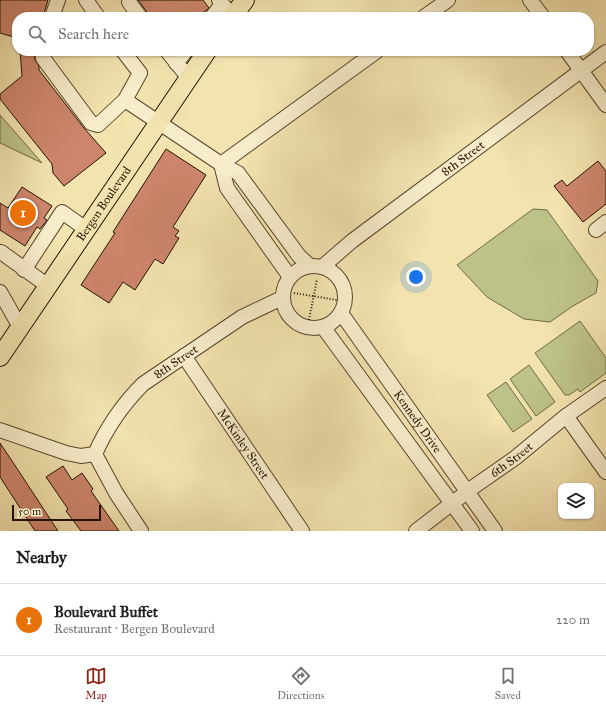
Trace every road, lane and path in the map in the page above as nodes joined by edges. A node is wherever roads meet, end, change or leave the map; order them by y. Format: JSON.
{"nodes":[{"id":1,"x":58,"y":0,"type":"edge"},
{"id":2,"x":86,"y":0,"type":"edge"},
{"id":3,"x":245,"y":0,"type":"edge"},
{"id":4,"x":448,"y":0,"type":"edge"},
{"id":5,"x":530,"y":0,"type":"edge"},
{"id":6,"x":129,"y":2,"type":"dead end"},
{"id":7,"x":226,"y":9,"type":"edge"},
{"id":8,"x":54,"y":12,"type":"edge"},
{"id":9,"x":94,"y":12,"type":"edge"},
{"id":10,"x":136,"y":12,"type":"edge"},
{"id":11,"x":431,"y":12,"type":"edge"},
{"id":12,"x":538,"y":12,"type":"edge"},
{"id":13,"x":606,"y":52,"type":"edge"},
{"id":14,"x":43,"y":56,"type":"edge"},
{"id":15,"x":127,"y":56,"type":"edge"},
{"id":16,"x":171,"y":56,"type":"edge"},
{"id":17,"x":182,"y":56,"type":"edge"},
{"id":18,"x":203,"y":56,"type":"edge"},
{"id":19,"x":370,"y":56,"type":"edge"},
{"id":20,"x":571,"y":56,"type":"edge"},
{"id":21,"x":176,"y":63,"type":"junction"},
{"id":22,"x":581,"y":70,"type":"junction"},
{"id":23,"x":188,"y":77,"type":"junction"},
{"id":24,"x":125,"y":100,"type":"junction"},
{"id":25,"x":606,"y":105,"type":"edge"},
{"id":26,"x":159,"y":121,"type":"junction"},
{"id":27,"x":221,"y":164,"type":"junction"},
{"id":28,"x":86,"y":229,"type":"junction"},
{"id":29,"x":0,"y":253,"type":"edge"},
{"id":30,"x":317,"y":269,"type":"junction"},
{"id":31,"x":24,"y":270,"type":"junction"},
{"id":32,"x":290,"y":277,"type":"junction"},
{"id":33,"x":48,"y":286,"type":"junction"},
{"id":34,"x":0,"y":292,"type":"edge"},
{"id":35,"x":286,"y":295,"type":"junction"},
{"id":36,"x":314,"y":296,"type":"junction"},
{"id":37,"x":339,"y":306,"type":"junction"},
{"id":38,"x":309,"y":320,"type":"dead end"},
{"id":39,"x":20,"y":327,"type":"junction"},
{"id":40,"x":323,"y":327,"type":"junction"},
{"id":41,"x":184,"y":356,"type":"junction"},
{"id":42,"x":0,"y":357,"type":"edge"},
{"id":43,"x":606,"y":388,"type":"edge"},
{"id":44,"x":566,"y":416,"type":"junction"},
{"id":45,"x":0,"y":430,"type":"edge"},
{"id":46,"x":95,"y":454,"type":"junction"},
{"id":47,"x":606,"y":472,"type":"edge"},
{"id":48,"x":467,"y":491,"type":"junction"},
{"id":49,"x":452,"y":503,"type":"junction"},
{"id":50,"x":141,"y":531,"type":"edge"},
{"id":51,"x":302,"y":531,"type":"edge"},
{"id":52,"x":416,"y":531,"type":"edge"},
{"id":53,"x":472,"y":531,"type":"edge"},
{"id":54,"x":495,"y":531,"type":"edge"}],
"edges":[{"from":1,"to":8,"type":"street"},
{"from":2,"to":9,"type":"street"},
{"from":3,"to":7,"type":"main road"},
{"from":4,"to":11,"type":"street"},
{"from":5,"to":12,"type":"street"},
{"from":6,"to":10,"type":"street"},
{"from":13,"to":22,"type":"street","name":"8th Street"},
{"from":14,"to":24,"type":"street"},
{"from":15,"to":24,"type":"street"},
{"from":16,"to":21,"type":"street"},
{"from":17,"to":21,"type":"street"},
{"from":18,"to":23,"type":"main road","name":"Bergen Boulevard"},
{"from":19,"to":27,"type":"street"},
{"from":20,"to":22,"type":"street"},
{"from":21,"to":23,"type":"street"},
{"from":22,"to":25,"type":"street"},
{"from":22,"to":30,"type":"street","name":"8th Street"},
{"from":23,"to":26,"type":"main road","name":"Bergen Boulevard"},
{"from":24,"to":26,"type":"street"},
{"from":26,"to":27,"type":"street"},
{"from":26,"to":28,"type":"main road","name":"Bergen Boulevard"},
{"from":27,"to":30,"type":"street"},
{"from":27,"to":32,"type":"street"},
{"from":28,"to":31,"type":"street"},
{"from":28,"to":33,"type":"main road","name":"Bergen Boulevard"},
{"from":29,"to":31,"type":"street"},
{"from":30,"to":32,"type":"street","name":"8th Street"},
{"from":30,"to":36,"type":"path"},
{"from":30,"to":37,"type":"street"},
{"from":31,"to":33,"type":"street"},
{"from":32,"to":35,"type":"street"},
{"from":33,"to":39,"type":"main road","name":"Bergen Boulevard"},
{"from":34,"to":39,"type":"street"},
{"from":35,"to":36,"type":"path"},
{"from":35,"to":40,"type":"street"},
{"from":35,"to":41,"type":"street","name":"8th Street"},
{"from":36,"to":37,"type":"path"},
{"from":36,"to":38,"type":"path"},
{"from":37,"to":40,"type":"street"},
{"from":37,"to":48,"type":"street","name":"Kennedy Drive"},
{"from":39,"to":42,"type":"main road","name":"Bergen Boulevard"},
{"from":40,"to":49,"type":"street","name":"Kennedy Drive"},
{"from":41,"to":46,"type":"street","name":"8th Street"},
{"from":41,"to":51,"type":"street","name":"McKinley Street"},
{"from":43,"to":44,"type":"street","name":"6th Street"},
{"from":44,"to":47,"type":"street"},
{"from":44,"to":48,"type":"street","name":"6th Street"},
{"from":45,"to":46,"type":"street"},
{"from":46,"to":50,"type":"street"},
{"from":48,"to":49,"type":"street","name":"6th Street"},
{"from":48,"to":54,"type":"street","name":"Kennedy Drive"},
{"from":49,"to":52,"type":"street","name":"6th Street"},
{"from":49,"to":53,"type":"street","name":"Kennedy Drive"}]}
